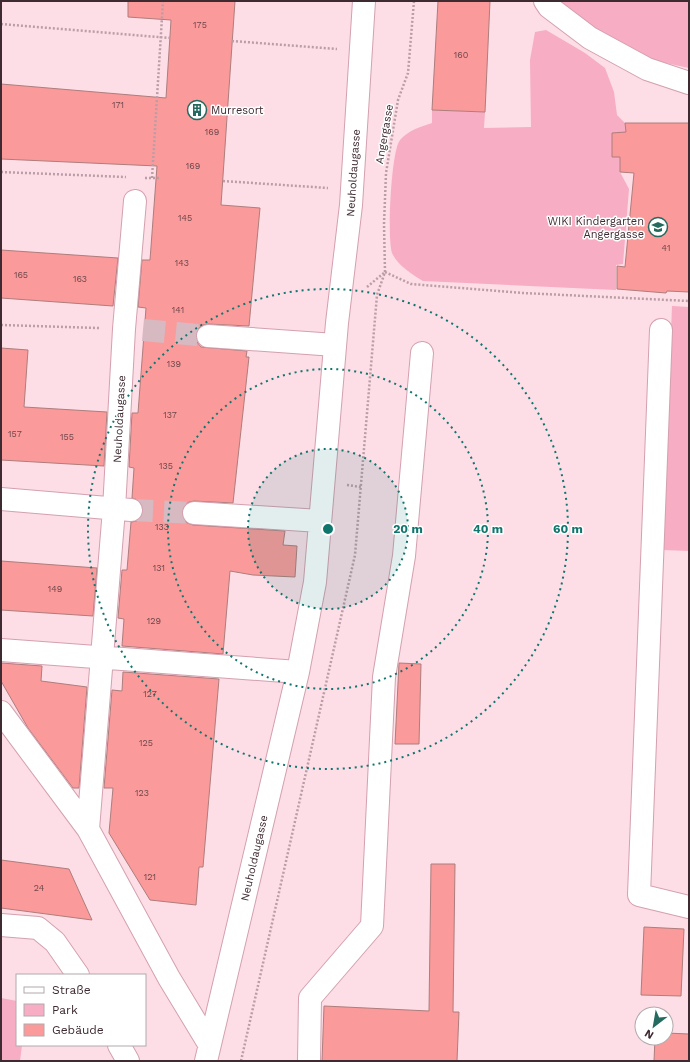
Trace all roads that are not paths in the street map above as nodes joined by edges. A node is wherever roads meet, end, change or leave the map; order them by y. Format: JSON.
{"nodes":[{"id":1,"x":364,"y":1,"type":"edge"},
{"id":2,"x":545,"y":1,"type":"edge"},
{"id":3,"x":689,"y":83,"type":"edge"},
{"id":4,"x":135,"y":201,"type":"dead end"},
{"id":5,"x":661,"y":330,"type":"dead end"},
{"id":6,"x":208,"y":336,"type":"tunnel mouth"},
{"id":7,"x":335,"y":345,"type":"junction"},
{"id":8,"x":422,"y":353,"type":"dead end"},
{"id":9,"x":1,"y":499,"type":"edge"},
{"id":10,"x":123,"y":509,"type":"junction"},
{"id":11,"x":194,"y":513,"type":"tunnel mouth"},
{"id":12,"x":320,"y":521,"type":"junction"},
{"id":13,"x":1,"y":650,"type":"edge"},
{"id":14,"x":102,"y":658,"type":"junction"},
{"id":15,"x":298,"y":672,"type":"junction"},
{"id":16,"x":1,"y":712,"type":"edge"},
{"id":17,"x":88,"y":830,"type":"junction"},
{"id":18,"x":689,"y":907,"type":"edge"},
{"id":19,"x":1,"y":925,"type":"edge"},
{"id":20,"x":77,"y":974,"type":"edge"},
{"id":21,"x":120,"y":1046,"type":"edge"},
{"id":22,"x":208,"y":1052,"type":"edge"},
{"id":23,"x":128,"y":1061,"type":"edge"},
{"id":24,"x":308,"y":1061,"type":"edge"}],
"edges":[{"from":1,"to":7,"type":"street","name":"Neuholdaugasse"},
{"from":2,"to":3,"type":"street"},
{"from":4,"to":10,"type":"street","name":"Neuholdaugasse"},
{"from":5,"to":18,"type":"street"},
{"from":6,"to":7,"type":"street"},
{"from":7,"to":12,"type":"street","name":"Neuholdaugasse"},
{"from":8,"to":24,"type":"street"},
{"from":9,"to":10,"type":"street"},
{"from":10,"to":14,"type":"street","name":"Neuholdaugasse"},
{"from":11,"to":12,"type":"street"},
{"from":12,"to":15,"type":"street","name":"Neuholdaugasse"},
{"from":13,"to":14,"type":"street"},
{"from":14,"to":15,"type":"street"},
{"from":14,"to":17,"type":"street","name":"Neuholdaugasse"},
{"from":15,"to":22,"type":"street","name":"Neuholdaugasse"},
{"from":16,"to":17,"type":"street","name":"Neuholdaugasse"},
{"from":17,"to":22,"type":"street","name":"Neuholdaugasse"},
{"from":19,"to":20,"type":"street"},
{"from":21,"to":23,"type":"street"}]}
